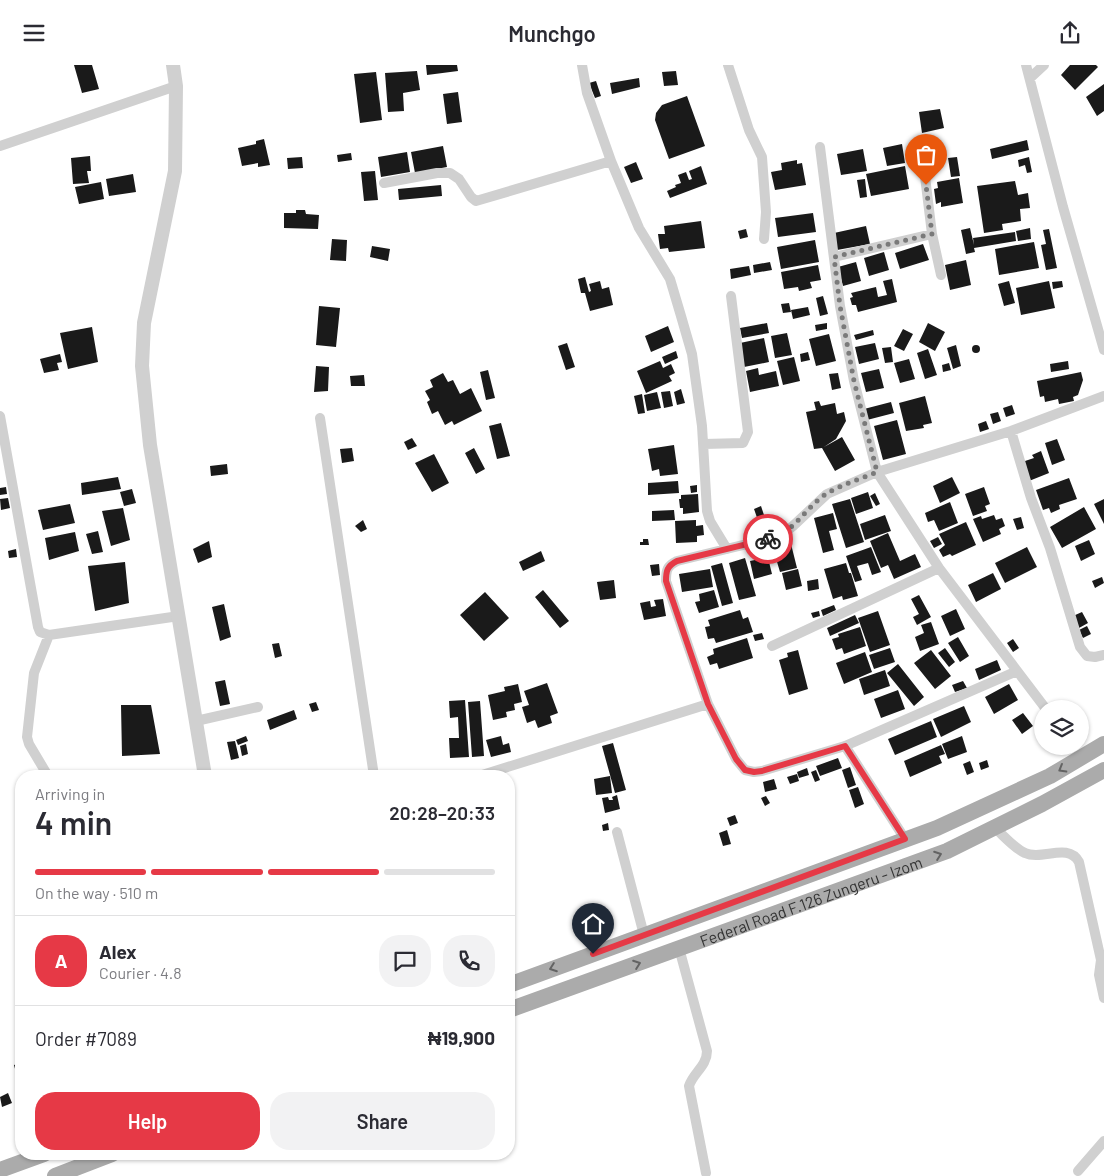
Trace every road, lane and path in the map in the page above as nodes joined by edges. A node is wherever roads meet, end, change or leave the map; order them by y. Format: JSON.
{"nodes":[{"id":1,"x":174,"y":65,"type":"edge"},
{"id":2,"x":582,"y":65,"type":"edge"},
{"id":3,"x":1026,"y":65,"type":"edge"},
{"id":4,"x":1044,"y":65,"type":"edge"},
{"id":5,"x":725,"y":66,"type":"edge"},
{"id":6,"x":1030,"y":78,"type":"junction"},
{"id":7,"x":176,"y":86,"type":"junction"},
{"id":8,"x":0,"y":146,"type":"edge"},
{"id":9,"x":820,"y":147,"type":"dead end"},
{"id":10,"x":922,"y":152,"type":"dead end"},
{"id":11,"x":611,"y":161,"type":"junction"},
{"id":12,"x":384,"y":183,"type":"dead end"},
{"id":13,"x":932,"y":234,"type":"junction"},
{"id":14,"x":764,"y":239,"type":"dead end"},
{"id":15,"x":834,"y":257,"type":"junction"},
{"id":16,"x":941,"y":275,"type":"dead end"},
{"id":17,"x":731,"y":296,"type":"dead end"},
{"id":18,"x":1104,"y":350,"type":"edge"},
{"id":19,"x":1104,"y":397,"type":"edge"},
{"id":20,"x":0,"y":416,"type":"edge"},
{"id":21,"x":320,"y":418,"type":"dead end"},
{"id":22,"x":1011,"y":431,"type":"junction"},
{"id":23,"x":704,"y":443,"type":"junction"},
{"id":24,"x":877,"y":472,"type":"junction"},
{"id":25,"x":727,"y":549,"type":"junction"},
{"id":26,"x":938,"y":568,"type":"junction"},
{"id":27,"x":179,"y":616,"type":"junction"},
{"id":28,"x":49,"y":635,"type":"junction"},
{"id":29,"x":772,"y":646,"type":"dead end"},
{"id":30,"x":1104,"y":655,"type":"edge"},
{"id":31,"x":1018,"y":671,"type":"junction"},
{"id":32,"x":1039,"y":700,"type":"edge"},
{"id":33,"x":708,"y":704,"type":"junction"},
{"id":34,"x":258,"y":707,"type":"dead end"},
{"id":35,"x":196,"y":721,"type":"junction"},
{"id":36,"x":1104,"y":744,"type":"edge"},
{"id":37,"x":845,"y":746,"type":"junction"},
{"id":38,"x":1089,"y":748,"type":"edge"},
{"id":39,"x":1074,"y":755,"type":"edge"},
{"id":40,"x":44,"y":770,"type":"edge"},
{"id":41,"x":204,"y":770,"type":"edge"},
{"id":42,"x":373,"y":770,"type":"edge"},
{"id":43,"x":498,"y":770,"type":"edge"},
{"id":44,"x":1104,"y":770,"type":"edge"},
{"id":45,"x":995,"y":828,"type":"junction"},
{"id":46,"x":617,"y":832,"type":"dead end"},
{"id":47,"x":905,"y":839,"type":"junction"},
{"id":48,"x":789,"y":882,"type":"junction"},
{"id":49,"x":798,"y":905,"type":"junction"},
{"id":50,"x":644,"y":935,"type":"junction"},
{"id":51,"x":679,"y":948,"type":"junction"},
{"id":52,"x":1102,"y":962,"type":"edge"},
{"id":53,"x":515,"y":983,"type":"edge"},
{"id":54,"x":1104,"y":998,"type":"edge"},
{"id":55,"x":515,"y":1008,"type":"edge"},
{"id":56,"x":1104,"y":1141,"type":"edge"},
{"id":57,"x":28,"y":1160,"type":"edge"},
{"id":58,"x":102,"y":1160,"type":"edge"},
{"id":59,"x":0,"y":1170,"type":"edge"},
{"id":60,"x":84,"y":1171,"type":"edge"},
{"id":61,"x":1078,"y":1171,"type":"dead end"},
{"id":62,"x":706,"y":1173,"type":"dead end"},
{"id":63,"x":55,"y":1176,"type":"edge"}],
"edges":[{"from":1,"to":7,"type":"street"},
{"from":2,"to":11,"type":"street"},
{"from":3,"to":6,"type":"street"},
{"from":4,"to":6,"type":"street"},
{"from":5,"to":14,"type":"street"},
{"from":6,"to":18,"type":"street"},
{"from":7,"to":8,"type":"street"},
{"from":7,"to":27,"type":"street"},
{"from":9,"to":15,"type":"street"},
{"from":10,"to":13,"type":"street"},
{"from":11,"to":12,"type":"street"},
{"from":11,"to":23,"type":"street"},
{"from":13,"to":15,"type":"street"},
{"from":13,"to":16,"type":"street"},
{"from":15,"to":24,"type":"street"},
{"from":17,"to":23,"type":"street"},
{"from":19,"to":22,"type":"street"},
{"from":20,"to":28,"type":"street"},
{"from":21,"to":42,"type":"street"},
{"from":22,"to":24,"type":"street"},
{"from":22,"to":30,"type":"street"},
{"from":23,"to":25,"type":"street"},
{"from":24,"to":25,"type":"street"},
{"from":24,"to":26,"type":"street"},
{"from":25,"to":33,"type":"street"},
{"from":26,"to":29,"type":"street"},
{"from":26,"to":31,"type":"street"},
{"from":27,"to":28,"type":"street"},
{"from":27,"to":35,"type":"street"},
{"from":28,"to":40,"type":"street"},
{"from":31,"to":32,"type":"street"},
{"from":31,"to":37,"type":"street"},
{"from":33,"to":37,"type":"street"},
{"from":33,"to":43,"type":"street"},
{"from":34,"to":35,"type":"street"},
{"from":35,"to":41,"type":"street"},
{"from":36,"to":38,"type":"main road","name":"Federal Road F.126 Zungeru - Izom"},
{"from":37,"to":47,"type":"street"},
{"from":39,"to":47,"type":"main road","name":"Federal Road F.126 Zungeru - Izom","one_way":true},
{"from":44,"to":45,"type":"main road","name":"Federal Road F.126 Zungeru - Izom"},
{"from":49,"to":45,"type":"main road","name":"Federal Road F.126 Zungeru - Izom","one_way":true},
{"from":45,"to":52,"type":"street"},
{"from":46,"to":50,"type":"street"},
{"from":47,"to":48,"type":"main road","name":"Federal Road F.126 Zungeru - Izom"},
{"from":48,"to":49,"type":"main road"},
{"from":48,"to":50,"type":"main road","name":"Federal Road F.126 Zungeru - Izom"},
{"from":49,"to":51,"type":"main road","name":"Federal Road F.126 Zungeru - Izom"},
{"from":50,"to":53,"type":"main road","name":"Federal Road F.126 Zungeru - Izom","one_way":true},
{"from":55,"to":51,"type":"main road","name":"Federal Road F.126 Zungeru - Izom","one_way":true},
{"from":51,"to":62,"type":"street"},
{"from":52,"to":54,"type":"street"},
{"from":56,"to":61,"type":"street"},
{"from":57,"to":59,"type":"main road"},
{"from":58,"to":60,"type":"main road"},
{"from":60,"to":63,"type":"main road"}]}
